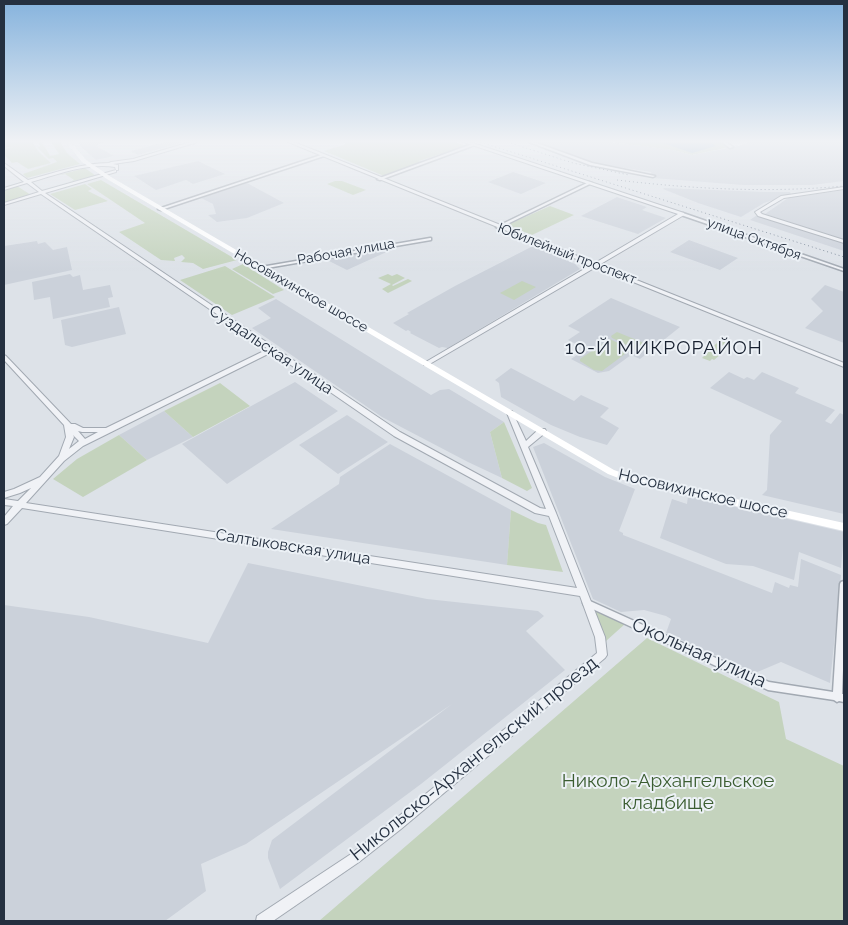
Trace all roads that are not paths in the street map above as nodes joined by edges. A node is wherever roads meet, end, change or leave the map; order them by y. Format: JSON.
{"nodes":[{"id":1,"x":16,"y":185,"type":"edge"},
{"id":2,"x":30,"y":185,"type":"edge"},
{"id":3,"x":73,"y":185,"type":"edge"},
{"id":4,"x":121,"y":185,"type":"edge"},
{"id":5,"x":233,"y":185,"type":"edge"},
{"id":6,"x":394,"y":185,"type":"edge"},
{"id":7,"x":588,"y":185,"type":"edge"},
{"id":8,"x":594,"y":185,"type":"edge"},
{"id":9,"x":844,"y":188,"type":"edge"},
{"id":10,"x":4,"y":189,"type":"edge"},
{"id":11,"x":41,"y":193,"type":"junction"},
{"id":12,"x":4,"y":204,"type":"edge"},
{"id":13,"x":160,"y":209,"type":"junction"},
{"id":14,"x":682,"y":214,"type":"junction"},
{"id":15,"x":498,"y":227,"type":"junction"},
{"id":16,"x":430,"y":239,"type":"dead end"},
{"id":17,"x":844,"y":242,"type":"edge"},
{"id":18,"x":594,"y":265,"type":"junction"},
{"id":19,"x":261,"y":268,"type":"junction"},
{"id":20,"x":844,"y":270,"type":"edge"},
{"id":21,"x":271,"y":350,"type":"junction"},
{"id":22,"x":4,"y":357,"type":"edge"},
{"id":23,"x":426,"y":364,"type":"junction"},
{"id":24,"x":844,"y":365,"type":"edge"},
{"id":25,"x":844,"y":370,"type":"edge"},
{"id":26,"x":510,"y":412,"type":"junction"},
{"id":27,"x":67,"y":422,"type":"junction"},
{"id":28,"x":112,"y":429,"type":"junction"},
{"id":29,"x":542,"y":432,"type":"junction"},
{"id":30,"x":519,"y":435,"type":"junction"},
{"id":31,"x":532,"y":439,"type":"junction"},
{"id":32,"x":84,"y":442,"type":"junction"},
{"id":33,"x":525,"y":446,"type":"junction"},
{"id":34,"x":62,"y":459,"type":"junction"},
{"id":35,"x":45,"y":476,"type":"junction"},
{"id":36,"x":4,"y":495,"type":"edge"},
{"id":37,"x":4,"y":502,"type":"edge"},
{"id":38,"x":19,"y":504,"type":"junction"},
{"id":39,"x":552,"y":513,"type":"junction"},
{"id":40,"x":844,"y":521,"type":"edge"},
{"id":41,"x":4,"y":522,"type":"edge"},
{"id":42,"x":844,"y":527,"type":"edge"},
{"id":43,"x":844,"y":584,"type":"edge"},
{"id":44,"x":585,"y":598,"type":"junction"},
{"id":45,"x":841,"y":698,"type":"edge"},
{"id":46,"x":262,"y":921,"type":"edge"}],
"edges":[{"from":1,"to":10,"type":"street"},
{"from":2,"to":11,"type":"street","name":"Суздальская улица"},
{"from":3,"to":11,"type":"street"},
{"from":4,"to":13,"type":"main road","name":"Носовихинское шоссе"},
{"from":5,"to":13,"type":"street"},
{"from":6,"to":15,"type":"street","name":"Юбилейный проспект"},
{"from":7,"to":15,"type":"street"},
{"from":8,"to":14,"type":"street","name":"улица Октября"},
{"from":9,"to":17,"type":"street"},
{"from":11,"to":12,"type":"street"},
{"from":11,"to":21,"type":"street","name":"Суздальская улица"},
{"from":13,"to":19,"type":"main road","name":"Носовихинское шоссе"},
{"from":14,"to":18,"type":"street"},
{"from":14,"to":20,"type":"street","name":"улица Октября"},
{"from":15,"to":18,"type":"street","name":"Юбилейный проспект"},
{"from":16,"to":19,"type":"street","name":"Рабочая улица"},
{"from":18,"to":23,"type":"street"},
{"from":18,"to":24,"type":"street","name":"Юбилейный проспект"},
{"from":18,"to":25,"type":"street","name":"Юбилейный проспект"},
{"from":19,"to":23,"type":"main road","name":"Носовихинское шоссе"},
{"from":21,"to":28,"type":"street"},
{"from":21,"to":39,"type":"street","name":"Суздальская улица"},
{"from":22,"to":27,"type":"street"},
{"from":23,"to":26,"type":"main road","name":"Носовихинское шоссе"},
{"from":26,"to":29,"type":"main road","name":"Носовихинское шоссе"},
{"from":26,"to":30,"type":"street","name":"Никольско-Архангельский проезд"},
{"from":27,"to":28,"type":"street"},
{"from":27,"to":32,"type":"street"},
{"from":27,"to":34,"type":"street"},
{"from":28,"to":32,"type":"street"},
{"from":29,"to":31,"type":"street"},
{"from":29,"to":40,"type":"main road","name":"Носовихинское шоссе"},
{"from":29,"to":42,"type":"main road","name":"Носовихинское шоссе"},
{"from":30,"to":31,"type":"street"},
{"from":30,"to":33,"type":"street","name":"Никольско-Архангельский проезд"},
{"from":31,"to":33,"type":"street"},
{"from":32,"to":34,"type":"street"},
{"from":33,"to":39,"type":"street","name":"Никольско-Архангельский проезд"},
{"from":34,"to":35,"type":"street"},
{"from":35,"to":36,"type":"street"},
{"from":35,"to":38,"type":"street"},
{"from":37,"to":38,"type":"street","name":"Салтыковская улица"},
{"from":38,"to":41,"type":"street"},
{"from":38,"to":44,"type":"street","name":"Салтыковская улица"},
{"from":39,"to":44,"type":"street","name":"Никольско-Архангельский проезд"},
{"from":43,"to":45,"type":"street"},
{"from":44,"to":45,"type":"street","name":"Окольная улица"},
{"from":44,"to":46,"type":"street","name":"Никольско-Архангельский проезд"}]}
